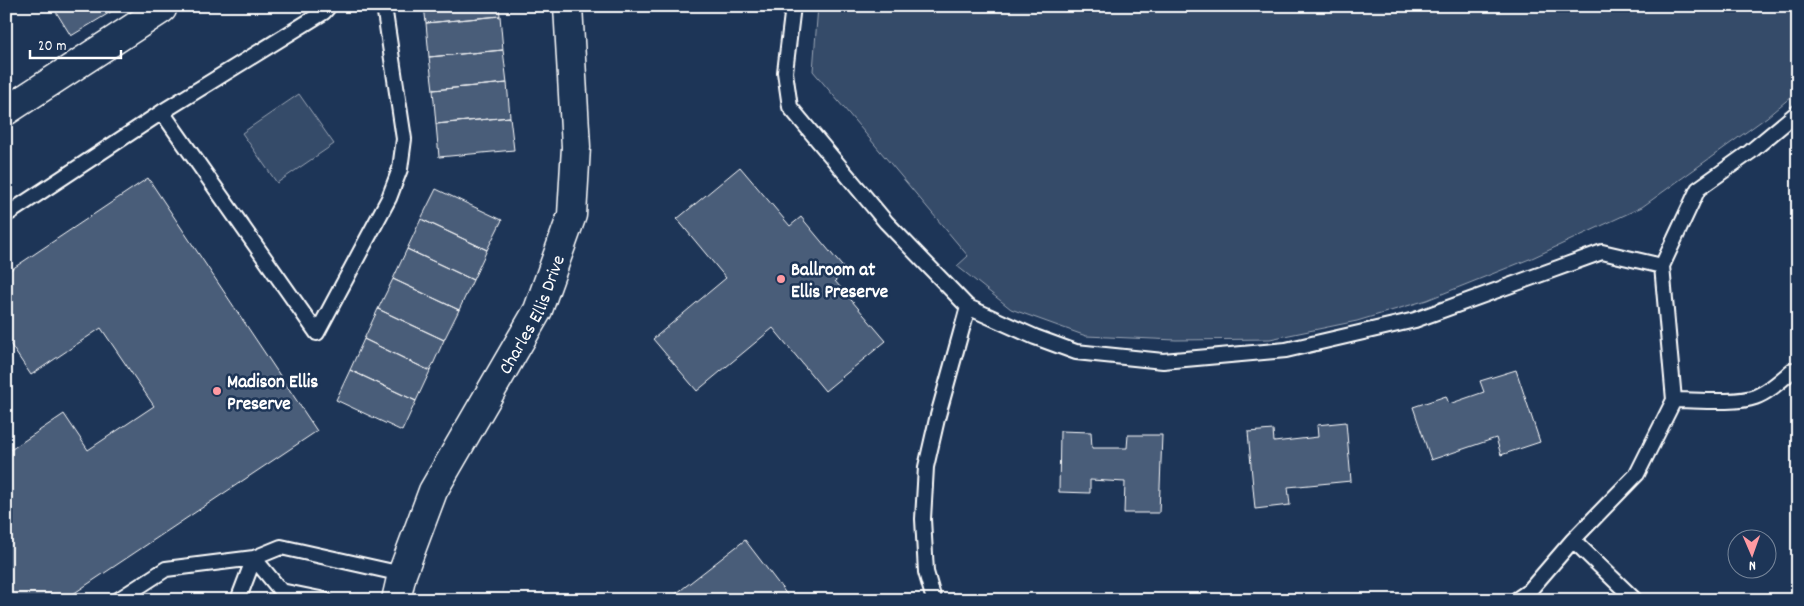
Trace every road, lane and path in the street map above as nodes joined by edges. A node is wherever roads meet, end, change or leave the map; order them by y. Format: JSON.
{"nodes":[{"id":1,"x":162,"y":6,"type":"edge"},
{"id":2,"x":329,"y":6,"type":"edge"},
{"id":3,"x":384,"y":6,"type":"edge"},
{"id":4,"x":568,"y":6,"type":"edge"},
{"id":5,"x":794,"y":6,"type":"edge"},
{"id":6,"x":6,"y":111,"type":"edge"},
{"id":7,"x":162,"y":112,"type":"junction"},
{"id":8,"x":1798,"y":112,"type":"edge"},
{"id":9,"x":6,"y":215,"type":"edge"},
{"id":10,"x":1662,"y":266,"type":"junction"},
{"id":11,"x":968,"y":307,"type":"junction"},
{"id":12,"x":1793,"y":370,"type":"dead end"},
{"id":13,"x":1674,"y":400,"type":"junction"},
{"id":14,"x":1573,"y":540,"type":"junction"},
{"id":15,"x":254,"y":558,"type":"junction"},
{"id":16,"x":402,"y":574,"type":"junction"},
{"id":17,"x":118,"y":600,"type":"edge"},
{"id":18,"x":238,"y":600,"type":"edge"},
{"id":19,"x":324,"y":600,"type":"edge"},
{"id":20,"x":396,"y":600,"type":"edge"},
{"id":21,"x":934,"y":600,"type":"edge"},
{"id":22,"x":1516,"y":600,"type":"edge"},
{"id":23,"x":1635,"y":600,"type":"edge"}],
"edges":[{"from":1,"to":6,"type":"street"},
{"from":2,"to":7,"type":"lane"},
{"from":3,"to":7,"type":"lane"},
{"from":4,"to":16,"type":"street","name":"Charles Ellis Drive"},
{"from":5,"to":11,"type":"lane"},
{"from":7,"to":9,"type":"lane"},
{"from":8,"to":10,"type":"lane"},
{"from":10,"to":11,"type":"lane"},
{"from":10,"to":13,"type":"lane"},
{"from":11,"to":21,"type":"lane"},
{"from":12,"to":13,"type":"lane"},
{"from":13,"to":14,"type":"lane"},
{"from":14,"to":22,"type":"lane"},
{"from":14,"to":23,"type":"lane"},
{"from":15,"to":16,"type":"lane"},
{"from":15,"to":17,"type":"lane"},
{"from":15,"to":18,"type":"lane"},
{"from":15,"to":19,"type":"lane"},
{"from":16,"to":20,"type":"street","name":"Charles Ellis Drive"}]}
